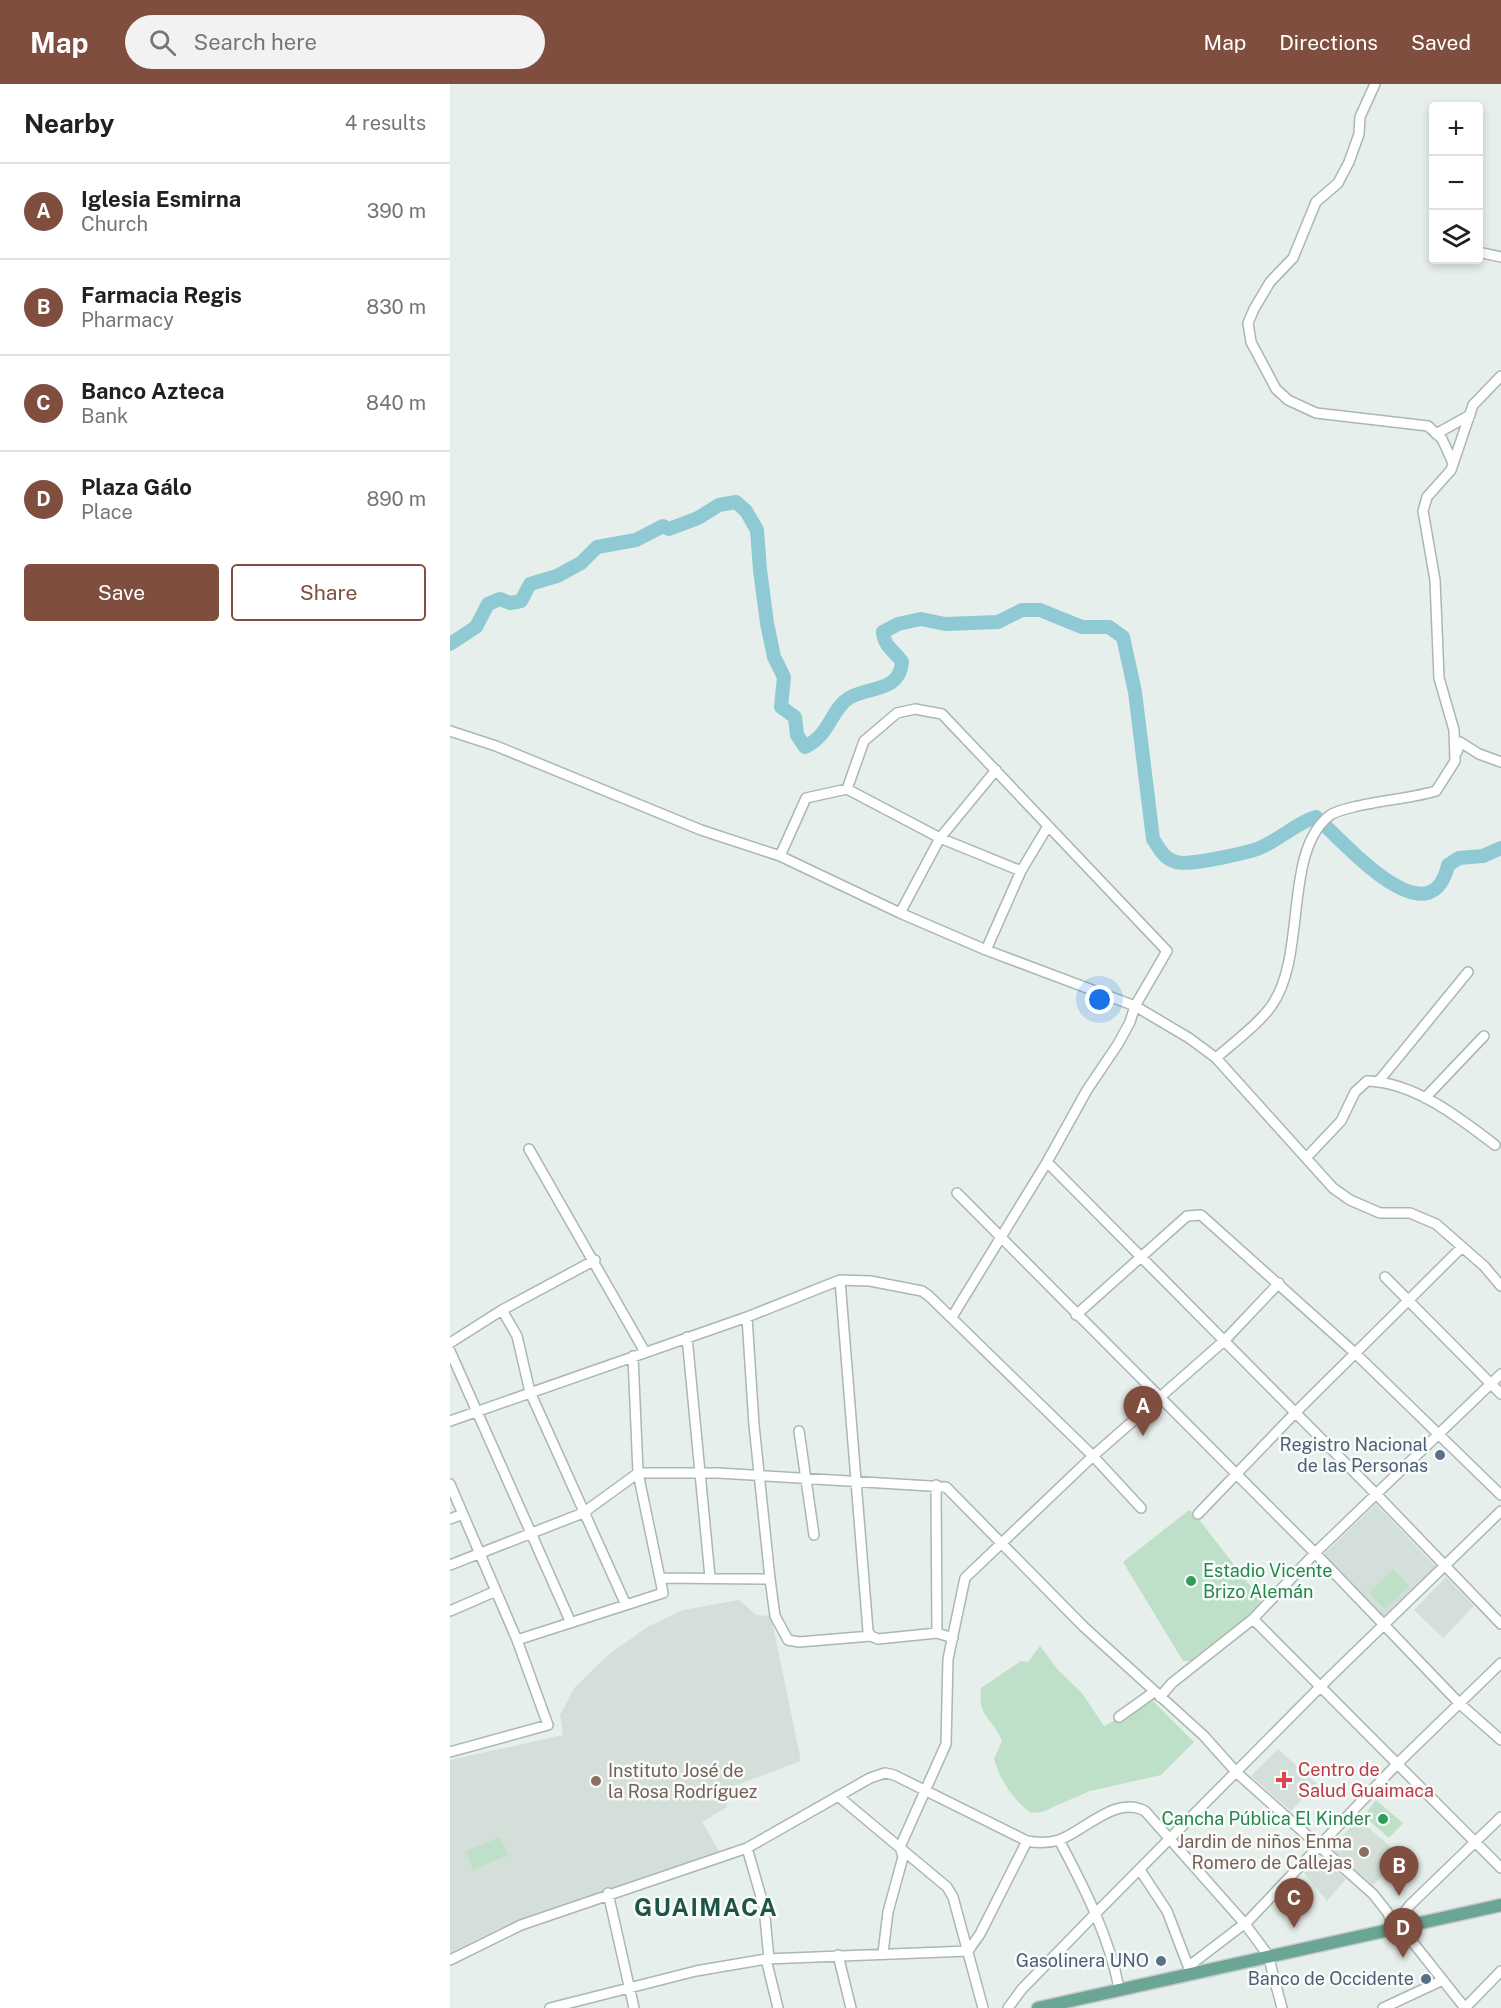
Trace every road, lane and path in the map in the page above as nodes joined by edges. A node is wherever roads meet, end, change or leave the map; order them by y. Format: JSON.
{"nodes":[{"id":1,"x":1376,"y":84,"type":"edge"},
{"id":2,"x":1483,"y":253,"type":"edge"},
{"id":3,"x":1501,"y":257,"type":"edge"},
{"id":4,"x":1501,"y":376,"type":"edge"},
{"id":5,"x":1470,"y":415,"type":"junction"},
{"id":6,"x":1436,"y":434,"type":"junction"},
{"id":7,"x":1453,"y":464,"type":"junction"},
{"id":8,"x":450,"y":731,"type":"edge"},
{"id":9,"x":1455,"y":761,"type":"junction"},
{"id":10,"x":1501,"y":762,"type":"edge"},
{"id":11,"x":996,"y":770,"type":"junction"},
{"id":12,"x":847,"y":789,"type":"junction"},
{"id":13,"x":1048,"y":826,"type":"junction"},
{"id":14,"x":940,"y":838,"type":"junction"},
{"id":15,"x":780,"y":856,"type":"junction"},
{"id":16,"x":1021,"y":872,"type":"junction"},
{"id":17,"x":900,"y":913,"type":"junction"},
{"id":18,"x":986,"y":950,"type":"junction"},
{"id":19,"x":1468,"y":972,"type":"dead end"},
{"id":20,"x":1135,"y":1006,"type":"junction"},
{"id":21,"x":1484,"y":1036,"type":"dead end"},
{"id":22,"x":1216,"y":1058,"type":"junction"},
{"id":23,"x":1378,"y":1082,"type":"junction"},
{"id":24,"x":1425,"y":1098,"type":"junction"},
{"id":25,"x":1495,"y":1145,"type":"dead end"},
{"id":26,"x":529,"y":1149,"type":"dead end"},
{"id":27,"x":1306,"y":1158,"type":"junction"},
{"id":28,"x":1047,"y":1162,"type":"junction"},
{"id":29,"x":957,"y":1193,"type":"dead end"},
{"id":30,"x":1001,"y":1238,"type":"junction"},
{"id":31,"x":1461,"y":1248,"type":"junction"},
{"id":32,"x":1142,"y":1258,"type":"junction"},
{"id":33,"x":595,"y":1260,"type":"junction"},
{"id":34,"x":1385,"y":1277,"type":"dead end"},
{"id":35,"x":840,"y":1280,"type":"junction"},
{"id":36,"x":1279,"y":1283,"type":"junction"},
{"id":37,"x":1501,"y":1286,"type":"edge"},
{"id":38,"x":1408,"y":1301,"type":"junction"},
{"id":39,"x":502,"y":1310,"type":"junction"},
{"id":40,"x":1076,"y":1315,"type":"junction"},
{"id":41,"x":747,"y":1317,"type":"junction"},
{"id":42,"x":952,"y":1317,"type":"junction"},
{"id":43,"x":687,"y":1337,"type":"junction"},
{"id":44,"x":1225,"y":1340,"type":"junction"},
{"id":45,"x":450,"y":1342,"type":"edge"},
{"id":46,"x":450,"y":1351,"type":"edge"},
{"id":47,"x":645,"y":1352,"type":"junction"},
{"id":48,"x":1355,"y":1353,"type":"junction"},
{"id":49,"x":633,"y":1356,"type":"junction"},
{"id":50,"x":1501,"y":1374,"type":"edge"},
{"id":51,"x":1490,"y":1384,"type":"junction"},
{"id":52,"x":530,"y":1392,"type":"junction"},
{"id":53,"x":1501,"y":1394,"type":"edge"},
{"id":54,"x":1158,"y":1396,"type":"junction"},
{"id":55,"x":479,"y":1412,"type":"junction"},
{"id":56,"x":1295,"y":1413,"type":"junction"},
{"id":57,"x":450,"y":1421,"type":"edge"},
{"id":58,"x":800,"y":1431,"type":"dead end"},
{"id":59,"x":1438,"y":1436,"type":"junction"},
{"id":60,"x":1093,"y":1456,"type":"junction"},
{"id":61,"x":638,"y":1473,"type":"junction"},
{"id":62,"x":700,"y":1473,"type":"junction"},
{"id":63,"x":1237,"y":1475,"type":"junction"},
{"id":64,"x":760,"y":1476,"type":"junction"},
{"id":65,"x":806,"y":1478,"type":"junction"},
{"id":66,"x":855,"y":1481,"type":"junction"},
{"id":67,"x":450,"y":1484,"type":"edge"},
{"id":68,"x":936,"y":1485,"type":"junction"},
{"id":69,"x":1377,"y":1495,"type":"junction"},
{"id":70,"x":1501,"y":1495,"type":"edge"},
{"id":71,"x":1141,"y":1508,"type":"dead end"},
{"id":72,"x":1501,"y":1511,"type":"edge"},
{"id":73,"x":583,"y":1513,"type":"junction"},
{"id":74,"x":462,"y":1514,"type":"junction"},
{"id":75,"x":1198,"y":1514,"type":"dead end"},
{"id":76,"x":450,"y":1519,"type":"edge"},
{"id":77,"x":530,"y":1533,"type":"junction"},
{"id":78,"x":814,"y":1535,"type":"dead end"},
{"id":79,"x":1000,"y":1541,"type":"junction"},
{"id":80,"x":480,"y":1553,"type":"junction"},
{"id":81,"x":1316,"y":1553,"type":"junction"},
{"id":82,"x":450,"y":1566,"type":"edge"},
{"id":83,"x":1445,"y":1566,"type":"junction"},
{"id":84,"x":710,"y":1577,"type":"junction"},
{"id":85,"x":660,"y":1578,"type":"junction"},
{"id":86,"x":770,"y":1579,"type":"junction"},
{"id":87,"x":496,"y":1591,"type":"junction"},
{"id":88,"x":626,"y":1605,"type":"junction"},
{"id":89,"x":450,"y":1611,"type":"edge"},
{"id":90,"x":1253,"y":1619,"type":"junction"},
{"id":91,"x":571,"y":1623,"type":"junction"},
{"id":92,"x":1501,"y":1624,"type":"edge"},
{"id":93,"x":1384,"y":1625,"type":"junction"},
{"id":94,"x":937,"y":1633,"type":"junction"},
{"id":95,"x":871,"y":1636,"type":"junction"},
{"id":96,"x":954,"y":1638,"type":"junction"},
{"id":97,"x":517,"y":1640,"type":"junction"},
{"id":98,"x":1501,"y":1663,"type":"edge"},
{"id":99,"x":1322,"y":1686,"type":"junction"},
{"id":100,"x":1157,"y":1695,"type":"junction"},
{"id":101,"x":1460,"y":1704,"type":"junction"},
{"id":102,"x":1119,"y":1717,"type":"dead end"},
{"id":103,"x":1501,"y":1740,"type":"edge"},
{"id":104,"x":450,"y":1741,"type":"edge"},
{"id":105,"x":452,"y":1752,"type":"edge"},
{"id":106,"x":1397,"y":1764,"type":"junction"},
{"id":107,"x":1238,"y":1773,"type":"junction"},
{"id":108,"x":926,"y":1791,"type":"junction"},
{"id":109,"x":838,"y":1796,"type":"junction"},
{"id":110,"x":1501,"y":1817,"type":"edge"},
{"id":111,"x":1171,"y":1838,"type":"junction"},
{"id":112,"x":1059,"y":1840,"type":"junction"},
{"id":113,"x":1027,"y":1841,"type":"junction"},
{"id":114,"x":1476,"y":1843,"type":"junction"},
{"id":115,"x":1322,"y":1846,"type":"junction"},
{"id":116,"x":747,"y":1848,"type":"junction"},
{"id":117,"x":901,"y":1849,"type":"junction"},
{"id":118,"x":1501,"y":1868,"type":"edge"},
{"id":119,"x":1140,"y":1870,"type":"junction"},
{"id":120,"x":608,"y":1893,"type":"junction"},
{"id":121,"x":1501,"y":1905,"type":"edge"},
{"id":122,"x":1095,"y":1915,"type":"junction"},
{"id":123,"x":1245,"y":1924,"type":"junction"},
{"id":124,"x":1393,"y":1927,"type":"junction"},
{"id":125,"x":968,"y":1951,"type":"junction"},
{"id":126,"x":883,"y":1953,"type":"junction"},
{"id":127,"x":838,"y":1955,"type":"junction"},
{"id":128,"x":1268,"y":1955,"type":"junction"},
{"id":129,"x":767,"y":1959,"type":"junction"},
{"id":130,"x":450,"y":1960,"type":"edge"},
{"id":131,"x":1190,"y":1970,"type":"junction"},
{"id":132,"x":1501,"y":1971,"type":"edge"},
{"id":133,"x":1443,"y":1980,"type":"junction"},
{"id":134,"x":629,"y":1988,"type":"junction"},
{"id":135,"x":1119,"y":1988,"type":"junction"},
{"id":136,"x":1069,"y":2005,"type":"edge"},
{"id":137,"x":550,"y":2008,"type":"edge"},
{"id":138,"x":634,"y":2008,"type":"edge"},
{"id":139,"x":778,"y":2008,"type":"edge"},
{"id":140,"x":851,"y":2008,"type":"edge"},
{"id":141,"x":983,"y":2008,"type":"edge"},
{"id":142,"x":1008,"y":2008,"type":"edge"},
{"id":143,"x":1038,"y":2008,"type":"edge"},
{"id":144,"x":1282,"y":2008,"type":"edge"},
{"id":145,"x":1383,"y":2008,"type":"edge"},
{"id":146,"x":1465,"y":2008,"type":"edge"}],
"edges":[{"from":1,"to":6,"type":"street"},
{"from":2,"to":3,"type":"street"},
{"from":4,"to":5,"type":"street"},
{"from":5,"to":6,"type":"street"},
{"from":5,"to":7,"type":"street"},
{"from":6,"to":7,"type":"street"},
{"from":7,"to":9,"type":"street"},
{"from":8,"to":15,"type":"street"},
{"from":9,"to":10,"type":"street"},
{"from":9,"to":22,"type":"street"},
{"from":11,"to":12,"type":"street"},
{"from":11,"to":13,"type":"street"},
{"from":11,"to":14,"type":"street"},
{"from":12,"to":14,"type":"street"},
{"from":12,"to":15,"type":"street"},
{"from":13,"to":16,"type":"street"},
{"from":13,"to":20,"type":"street"},
{"from":14,"to":16,"type":"street"},
{"from":14,"to":17,"type":"street"},
{"from":15,"to":17,"type":"street"},
{"from":16,"to":18,"type":"street"},
{"from":17,"to":18,"type":"street"},
{"from":18,"to":20,"type":"street"},
{"from":19,"to":23,"type":"street"},
{"from":20,"to":22,"type":"street"},
{"from":20,"to":28,"type":"street"},
{"from":21,"to":24,"type":"street"},
{"from":22,"to":27,"type":"street"},
{"from":23,"to":24,"type":"street"},
{"from":23,"to":27,"type":"street"},
{"from":24,"to":25,"type":"street"},
{"from":26,"to":33,"type":"street"},
{"from":27,"to":31,"type":"street"},
{"from":28,"to":30,"type":"street"},
{"from":28,"to":32,"type":"street"},
{"from":29,"to":30,"type":"street"},
{"from":30,"to":40,"type":"street"},
{"from":30,"to":42,"type":"street"},
{"from":31,"to":37,"type":"street"},
{"from":31,"to":38,"type":"street"},
{"from":32,"to":36,"type":"street"},
{"from":32,"to":40,"type":"street"},
{"from":32,"to":44,"type":"street"},
{"from":33,"to":39,"type":"street"},
{"from":33,"to":47,"type":"street"},
{"from":34,"to":38,"type":"street"},
{"from":35,"to":41,"type":"street"},
{"from":35,"to":42,"type":"street"},
{"from":35,"to":66,"type":"street"},
{"from":36,"to":44,"type":"street"},
{"from":36,"to":48,"type":"street"},
{"from":38,"to":48,"type":"street"},
{"from":38,"to":51,"type":"street"},
{"from":39,"to":45,"type":"street"},
{"from":39,"to":52,"type":"street"},
{"from":40,"to":54,"type":"street"},
{"from":41,"to":43,"type":"street"},
{"from":41,"to":64,"type":"street"},
{"from":42,"to":60,"type":"street"},
{"from":43,"to":47,"type":"street"},
{"from":43,"to":62,"type":"street"},
{"from":44,"to":54,"type":"street"},
{"from":44,"to":56,"type":"street"},
{"from":46,"to":55,"type":"street"},
{"from":47,"to":49,"type":"street"},
{"from":48,"to":56,"type":"street"},
{"from":48,"to":59,"type":"street"},
{"from":49,"to":52,"type":"street"},
{"from":49,"to":61,"type":"street"},
{"from":50,"to":51,"type":"street"},
{"from":51,"to":53,"type":"street"},
{"from":51,"to":59,"type":"street"},
{"from":52,"to":55,"type":"street"},
{"from":52,"to":73,"type":"street"},
{"from":54,"to":60,"type":"street"},
{"from":54,"to":63,"type":"street"},
{"from":55,"to":57,"type":"street"},
{"from":55,"to":77,"type":"street"},
{"from":56,"to":63,"type":"street"},
{"from":56,"to":69,"type":"street"},
{"from":58,"to":65,"type":"street"},
{"from":59,"to":69,"type":"street"},
{"from":59,"to":70,"type":"street"},
{"from":60,"to":71,"type":"street"},
{"from":60,"to":79,"type":"street"},
{"from":61,"to":62,"type":"street"},
{"from":61,"to":73,"type":"street"},
{"from":61,"to":85,"type":"street"},
{"from":62,"to":64,"type":"street"},
{"from":62,"to":84,"type":"street"},
{"from":63,"to":75,"type":"street"},
{"from":63,"to":81,"type":"street"},
{"from":64,"to":65,"type":"street"},
{"from":64,"to":86,"type":"street"},
{"from":65,"to":66,"type":"street"},
{"from":65,"to":78,"type":"street"},
{"from":66,"to":68,"type":"street"},
{"from":66,"to":95,"type":"street"},
{"from":67,"to":74,"type":"street"},
{"from":68,"to":79,"type":"street"},
{"from":68,"to":94,"type":"street"},
{"from":69,"to":81,"type":"street"},
{"from":69,"to":83,"type":"street"},
{"from":72,"to":83,"type":"street"},
{"from":73,"to":77,"type":"street"},
{"from":73,"to":88,"type":"street"},
{"from":74,"to":76,"type":"street"},
{"from":74,"to":80,"type":"street"},
{"from":77,"to":80,"type":"street"},
{"from":77,"to":91,"type":"street"},
{"from":79,"to":96,"type":"street"},
{"from":79,"to":100,"type":"street"},
{"from":80,"to":82,"type":"street"},
{"from":80,"to":87,"type":"street"},
{"from":81,"to":90,"type":"street"},
{"from":81,"to":93,"type":"street"},
{"from":83,"to":92,"type":"street"},
{"from":83,"to":93,"type":"street"},
{"from":84,"to":85,"type":"street"},
{"from":84,"to":86,"type":"street"},
{"from":85,"to":88,"type":"street"},
{"from":86,"to":95,"type":"street"},
{"from":87,"to":89,"type":"street"},
{"from":87,"to":97,"type":"street"},
{"from":88,"to":91,"type":"street"},
{"from":90,"to":99,"type":"street"},
{"from":90,"to":100,"type":"street"},
{"from":91,"to":97,"type":"street"},
{"from":93,"to":99,"type":"street"},
{"from":93,"to":101,"type":"street"},
{"from":94,"to":95,"type":"street"},
{"from":94,"to":96,"type":"street"},
{"from":96,"to":108,"type":"street"},
{"from":97,"to":105,"type":"street"},
{"from":98,"to":101,"type":"street"},
{"from":99,"to":106,"type":"street"},
{"from":99,"to":107,"type":"street"},
{"from":100,"to":102,"type":"street"},
{"from":100,"to":107,"type":"street"},
{"from":101,"to":103,"type":"street"},
{"from":101,"to":106,"type":"street"},
{"from":104,"to":105,"type":"street"},
{"from":106,"to":114,"type":"street"},
{"from":106,"to":115,"type":"street"},
{"from":107,"to":111,"type":"street"},
{"from":107,"to":115,"type":"street"},
{"from":108,"to":109,"type":"street"},
{"from":108,"to":113,"type":"street"},
{"from":108,"to":117,"type":"street"},
{"from":109,"to":116,"type":"street"},
{"from":109,"to":117,"type":"street"},
{"from":110,"to":114,"type":"street"},
{"from":111,"to":112,"type":"street"},
{"from":111,"to":119,"type":"street"},
{"from":111,"to":123,"type":"street"},
{"from":112,"to":113,"type":"street"},
{"from":112,"to":122,"type":"street"},
{"from":113,"to":125,"type":"street"},
{"from":114,"to":118,"type":"street"},
{"from":114,"to":124,"type":"street"},
{"from":115,"to":123,"type":"street"},
{"from":115,"to":124,"type":"street"},
{"from":116,"to":120,"type":"street"},
{"from":116,"to":129,"type":"street"},
{"from":117,"to":125,"type":"street"},
{"from":117,"to":126,"type":"street"},
{"from":119,"to":122,"type":"street"},
{"from":119,"to":131,"type":"street"},
{"from":120,"to":130,"type":"street"},
{"from":120,"to":134,"type":"street"},
{"from":121,"to":124,"type":"main road"},
{"from":122,"to":135,"type":"street"},
{"from":122,"to":142,"type":"street"},
{"from":123,"to":128,"type":"street"},
{"from":123,"to":131,"type":"street"},
{"from":124,"to":128,"type":"main road"},
{"from":124,"to":133,"type":"street"},
{"from":125,"to":126,"type":"street"},
{"from":125,"to":141,"type":"street"},
{"from":126,"to":127,"type":"street"},
{"from":127,"to":129,"type":"street"},
{"from":127,"to":140,"type":"street"},
{"from":128,"to":131,"type":"main road"},
{"from":128,"to":144,"type":"street"},
{"from":129,"to":134,"type":"street"},
{"from":129,"to":139,"type":"street"},
{"from":131,"to":135,"type":"main road"},
{"from":132,"to":146,"type":"street"},
{"from":133,"to":145,"type":"street"},
{"from":133,"to":146,"type":"street"},
{"from":134,"to":137,"type":"street"},
{"from":134,"to":138,"type":"street"},
{"from":135,"to":136,"type":"main road"},
{"from":136,"to":143,"type":"main road"}]}
